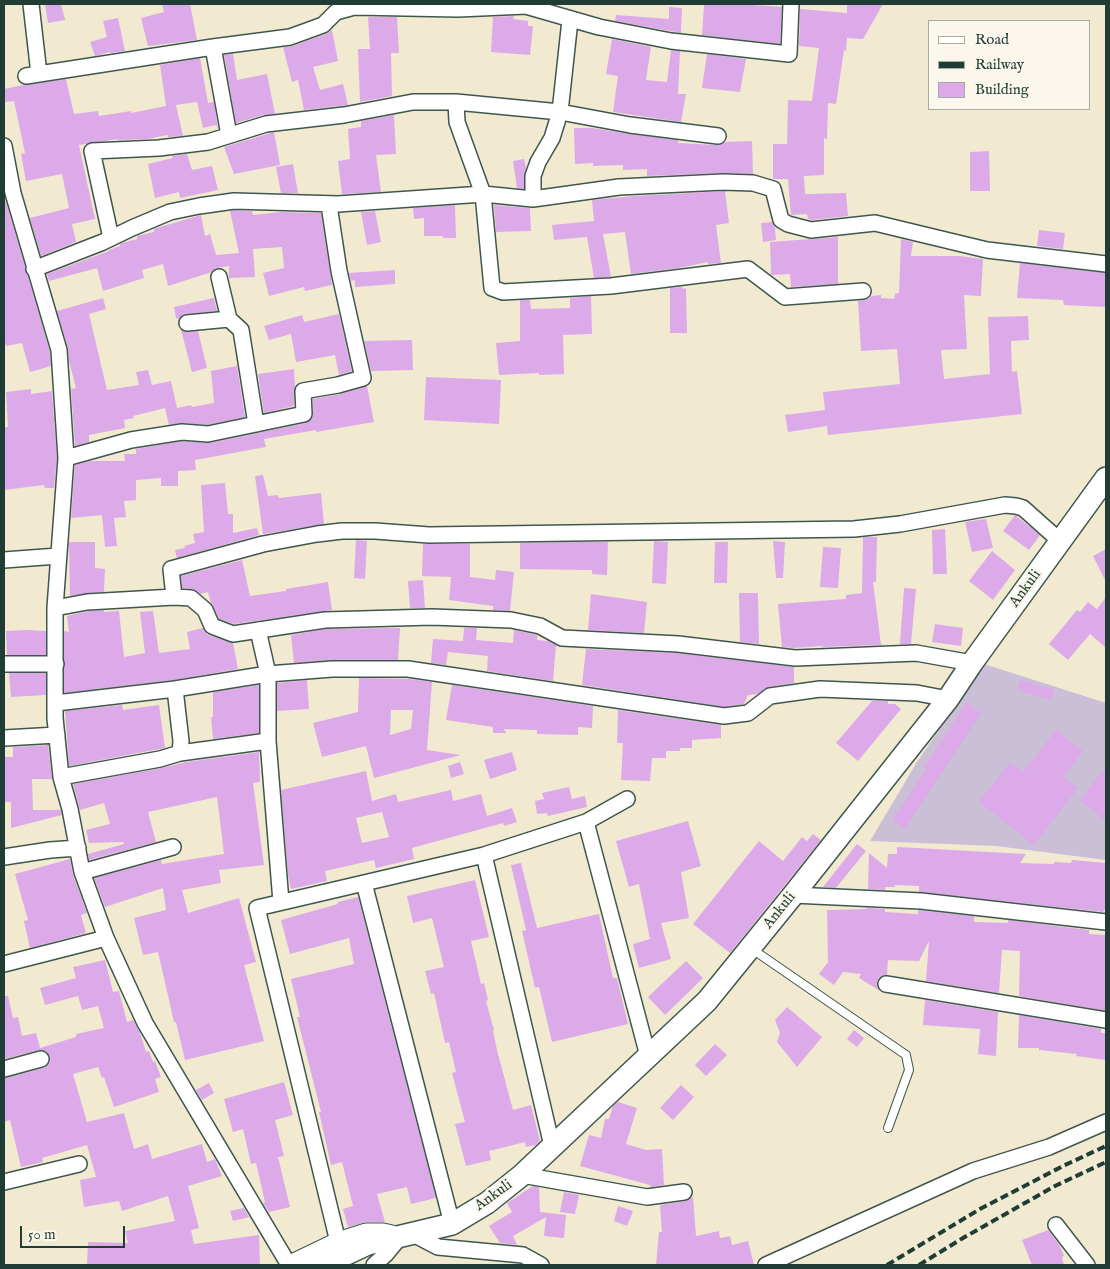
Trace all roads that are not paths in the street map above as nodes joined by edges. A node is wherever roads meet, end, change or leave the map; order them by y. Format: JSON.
{"nodes":[{"id":1,"x":31,"y":4,"type":"edge"},
{"id":2,"x":791,"y":4,"type":"edge"},
{"id":3,"x":565,"y":14,"type":"edge"},
{"id":4,"x":213,"y":47,"type":"junction"},
{"id":5,"x":456,"y":102,"type":"junction"},
{"id":6,"x":560,"y":112,"type":"junction"},
{"id":7,"x":229,"y":135,"type":"junction"},
{"id":8,"x":718,"y":136,"type":"dead end"},
{"id":9,"x":4,"y":146,"type":"edge"},
{"id":10,"x":483,"y":194,"type":"junction"},
{"id":11,"x":533,"y":199,"type":"junction"},
{"id":12,"x":329,"y":204,"type":"junction"},
{"id":13,"x":111,"y":238,"type":"junction"},
{"id":14,"x":1106,"y":264,"type":"edge"},
{"id":15,"x":34,"y":269,"type":"junction"},
{"id":16,"x":219,"y":277,"type":"dead end"},
{"id":17,"x":863,"y":291,"type":"dead end"},
{"id":18,"x":228,"y":318,"type":"junction"},
{"id":19,"x":187,"y":323,"type":"dead end"},
{"id":20,"x":256,"y":424,"type":"junction"},
{"id":21,"x":66,"y":458,"type":"junction"},
{"id":22,"x":1106,"y":478,"type":"edge"},
{"id":23,"x":1060,"y":541,"type":"junction"},
{"id":24,"x":58,"y":556,"type":"junction"},
{"id":25,"x":4,"y":560,"type":"edge"},
{"id":26,"x":174,"y":597,"type":"junction"},
{"id":27,"x":55,"y":608,"type":"junction"},
{"id":28,"x":258,"y":630,"type":"junction"},
{"id":29,"x":972,"y":663,"type":"junction"},
{"id":30,"x":4,"y":664,"type":"edge"},
{"id":31,"x":56,"y":664,"type":"junction"},
{"id":32,"x":268,"y":674,"type":"junction"},
{"id":33,"x":175,"y":689,"type":"junction"},
{"id":34,"x":948,"y":699,"type":"junction"},
{"id":35,"x":56,"y":703,"type":"junction"},
{"id":36,"x":57,"y":735,"type":"junction"},
{"id":37,"x":4,"y":738,"type":"edge"},
{"id":38,"x":268,"y":741,"type":"junction"},
{"id":39,"x":180,"y":753,"type":"junction"},
{"id":40,"x":61,"y":777,"type":"junction"},
{"id":41,"x":627,"y":800,"type":"dead end"},
{"id":42,"x":586,"y":822,"type":"junction"},
{"id":43,"x":173,"y":847,"type":"dead end"},
{"id":44,"x":78,"y":848,"type":"junction"},
{"id":45,"x":484,"y":855,"type":"junction"},
{"id":46,"x":4,"y":857,"type":"edge"},
{"id":47,"x":82,"y":872,"type":"junction"},
{"id":48,"x":364,"y":883,"type":"junction"},
{"id":49,"x":793,"y":895,"type":"junction"},
{"id":50,"x":281,"y":902,"type":"junction"},
{"id":51,"x":1106,"y":922,"type":"edge"},
{"id":52,"x":106,"y":938,"type":"junction"},
{"id":53,"x":750,"y":948,"type":"junction"},
{"id":54,"x":4,"y":964,"type":"edge"},
{"id":55,"x":886,"y":984,"type":"dead end"},
{"id":56,"x":1106,"y":1020,"type":"edge"},
{"id":57,"x":648,"y":1056,"type":"junction"},
{"id":58,"x":41,"y":1059,"type":"dead end"},
{"id":59,"x":4,"y":1069,"type":"edge"},
{"id":60,"x":1106,"y":1122,"type":"edge"},
{"id":61,"x":888,"y":1128,"type":"dead end"},
{"id":62,"x":552,"y":1146,"type":"junction"},
{"id":63,"x":79,"y":1164,"type":"dead end"},
{"id":64,"x":522,"y":1175,"type":"junction"},
{"id":65,"x":4,"y":1182,"type":"edge"},
{"id":66,"x":684,"y":1192,"type":"dead end"},
{"id":67,"x":452,"y":1224,"type":"junction"},
{"id":68,"x":1056,"y":1225,"type":"dead end"},
{"id":69,"x":406,"y":1235,"type":"junction"},
{"id":70,"x":338,"y":1242,"type":"junction"},
{"id":71,"x":290,"y":1265,"type":"edge"},
{"id":72,"x":323,"y":1265,"type":"edge"},
{"id":73,"x":374,"y":1265,"type":"edge"},
{"id":74,"x":541,"y":1265,"type":"edge"},
{"id":75,"x":766,"y":1265,"type":"edge"},
{"id":76,"x":1087,"y":1265,"type":"edge"}],
"edges":[{"from":1,"to":4,"type":"street"},
{"from":2,"to":3,"type":"street"},
{"from":3,"to":4,"type":"street"},
{"from":3,"to":6,"type":"street"},
{"from":4,"to":7,"type":"street"},
{"from":5,"to":6,"type":"street"},
{"from":5,"to":7,"type":"street"},
{"from":5,"to":10,"type":"street"},
{"from":6,"to":8,"type":"street"},
{"from":6,"to":11,"type":"street"},
{"from":7,"to":13,"type":"street"},
{"from":9,"to":15,"type":"street"},
{"from":10,"to":11,"type":"street"},
{"from":10,"to":12,"type":"street"},
{"from":10,"to":17,"type":"street"},
{"from":11,"to":14,"type":"street"},
{"from":12,"to":13,"type":"street"},
{"from":12,"to":20,"type":"street"},
{"from":13,"to":15,"type":"street"},
{"from":15,"to":21,"type":"street"},
{"from":16,"to":18,"type":"street"},
{"from":18,"to":19,"type":"street"},
{"from":18,"to":20,"type":"street"},
{"from":20,"to":21,"type":"street"},
{"from":21,"to":24,"type":"street"},
{"from":22,"to":23,"type":"main road","name":"Ankuli"},
{"from":23,"to":26,"type":"street"},
{"from":23,"to":29,"type":"main road","name":"Ankuli"},
{"from":24,"to":25,"type":"street"},
{"from":24,"to":27,"type":"street"},
{"from":26,"to":27,"type":"street"},
{"from":26,"to":28,"type":"street"},
{"from":27,"to":31,"type":"street"},
{"from":28,"to":29,"type":"street"},
{"from":28,"to":32,"type":"street"},
{"from":29,"to":34,"type":"main road","name":"Ankuli"},
{"from":30,"to":31,"type":"street"},
{"from":31,"to":35,"type":"street"},
{"from":32,"to":33,"type":"street"},
{"from":32,"to":34,"type":"street"},
{"from":32,"to":38,"type":"street"},
{"from":33,"to":35,"type":"street"},
{"from":33,"to":39,"type":"street"},
{"from":34,"to":49,"type":"main road","name":"Ankuli"},
{"from":35,"to":36,"type":"street"},
{"from":36,"to":37,"type":"street"},
{"from":36,"to":40,"type":"street"},
{"from":38,"to":39,"type":"street"},
{"from":38,"to":50,"type":"street"},
{"from":39,"to":40,"type":"street"},
{"from":40,"to":44,"type":"street"},
{"from":41,"to":42,"type":"street"},
{"from":42,"to":45,"type":"street"},
{"from":42,"to":57,"type":"street"},
{"from":43,"to":47,"type":"street"},
{"from":44,"to":46,"type":"street"},
{"from":44,"to":47,"type":"street"},
{"from":45,"to":48,"type":"street"},
{"from":45,"to":62,"type":"street"},
{"from":47,"to":52,"type":"street"},
{"from":48,"to":50,"type":"street"},
{"from":48,"to":67,"type":"street"},
{"from":49,"to":51,"type":"street"},
{"from":49,"to":53,"type":"main road","name":"Ankuli"},
{"from":50,"to":70,"type":"street"},
{"from":52,"to":54,"type":"street"},
{"from":52,"to":71,"type":"street"},
{"from":53,"to":57,"type":"main road","name":"Ankuli"},
{"from":53,"to":61,"type":"lane"},
{"from":55,"to":56,"type":"street"},
{"from":57,"to":62,"type":"main road","name":"Ankuli"},
{"from":58,"to":59,"type":"street"},
{"from":60,"to":75,"type":"street"},
{"from":62,"to":64,"type":"main road","name":"Ankuli"},
{"from":63,"to":65,"type":"street"},
{"from":64,"to":66,"type":"street"},
{"from":64,"to":67,"type":"main road","name":"Ankuli"},
{"from":67,"to":69,"type":"main road","name":"Ankuli"},
{"from":68,"to":76,"type":"street"},
{"from":69,"to":70,"type":"street"},
{"from":69,"to":72,"type":"main road","name":"Ankuli"},
{"from":69,"to":73,"type":"street"},
{"from":69,"to":74,"type":"street"},
{"from":70,"to":71,"type":"street"}]}
